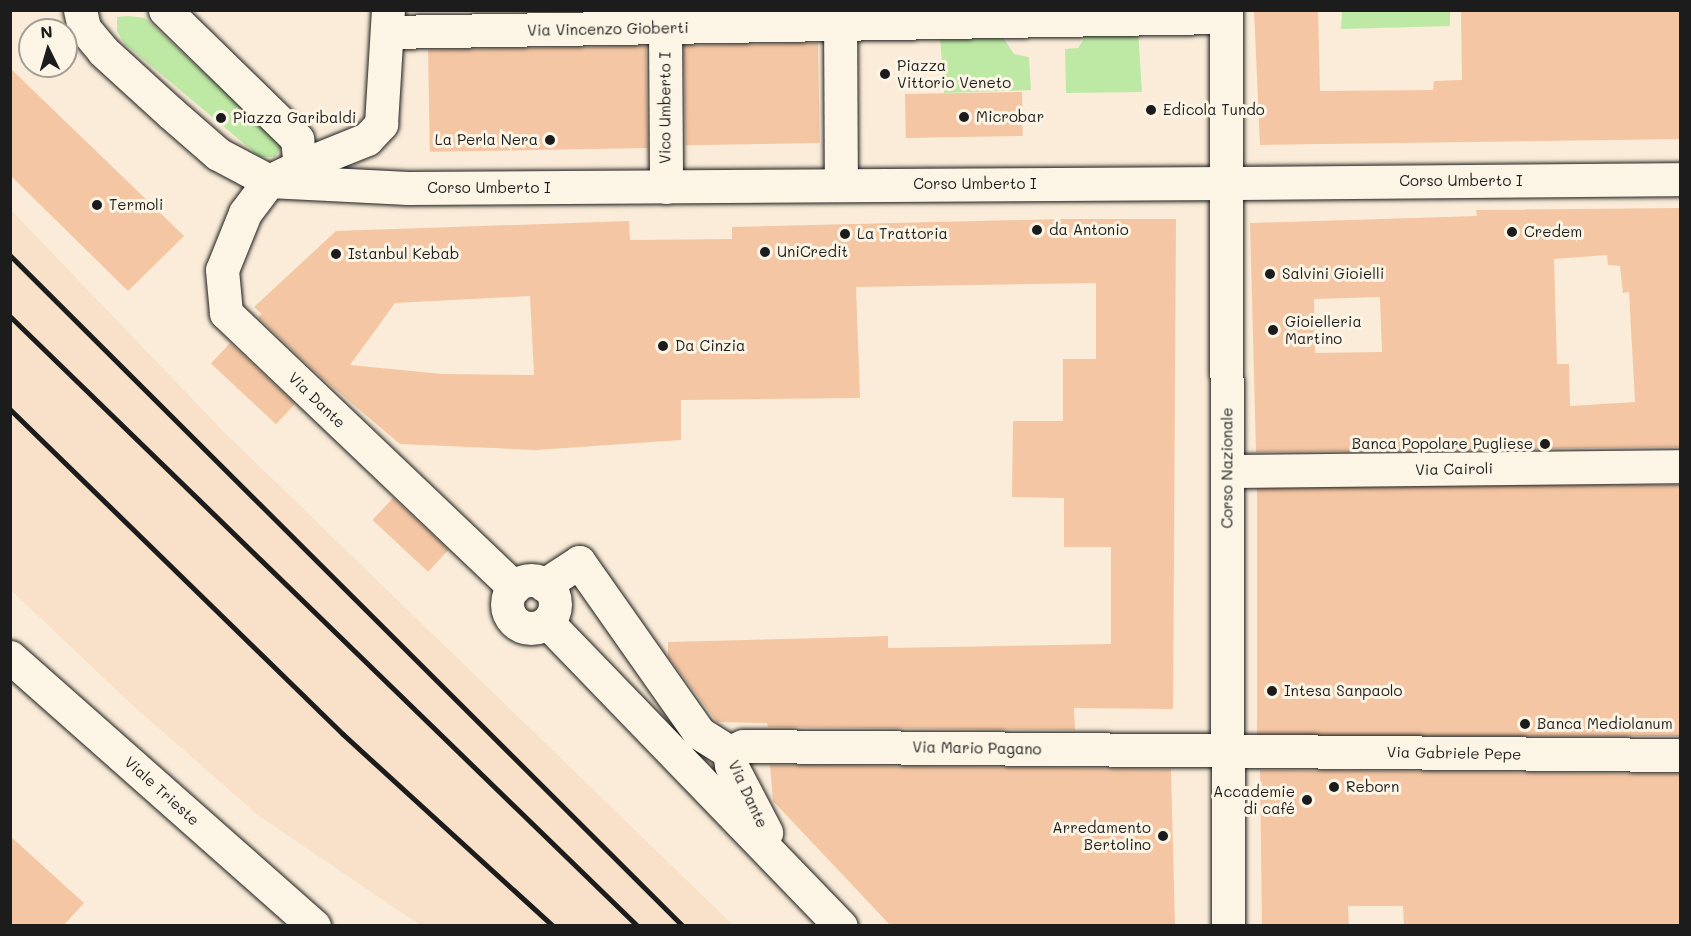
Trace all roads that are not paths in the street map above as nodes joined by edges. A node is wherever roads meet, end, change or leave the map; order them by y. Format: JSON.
{"nodes":[{"id":1,"x":80,"y":10,"type":"edge"},
{"id":2,"x":165,"y":10,"type":"edge"},
{"id":3,"x":1226,"y":14,"type":"edge"},
{"id":4,"x":836,"y":20,"type":"edge"},
{"id":5,"x":388,"y":21,"type":"edge"},
{"id":6,"x":664,"y":28,"type":"junction"},
{"id":7,"x":300,"y":166,"type":"junction"},
{"id":8,"x":1680,"y":179,"type":"edge"},
{"id":9,"x":269,"y":181,"type":"junction"},
{"id":10,"x":1226,"y":183,"type":"junction"},
{"id":11,"x":841,"y":186,"type":"junction"},
{"id":12,"x":666,"y":187,"type":"junction"},
{"id":13,"x":1680,"y":466,"type":"edge"},
{"id":14,"x":1227,"y":471,"type":"junction"},
{"id":15,"x":529,"y":586,"type":"junction"},
{"id":16,"x":547,"y":622,"type":"junction"},
{"id":17,"x":10,"y":657,"type":"edge"},
{"id":18,"x":1228,"y":750,"type":"junction"},
{"id":19,"x":729,"y":752,"type":"junction"},
{"id":20,"x":1680,"y":755,"type":"edge"},
{"id":21,"x":783,"y":865,"type":"junction"},
{"id":22,"x":314,"y":926,"type":"edge"},
{"id":23,"x":841,"y":926,"type":"edge"},
{"id":24,"x":1228,"y":926,"type":"edge"}],
"edges":[{"from":1,"to":9,"type":"street"},
{"from":2,"to":7,"type":"street"},
{"from":3,"to":4,"type":"street"},
{"from":3,"to":10,"type":"street","name":"Corso Nazionale"},
{"from":4,"to":6,"type":"street","name":"Via Vincenzo Gioberti"},
{"from":4,"to":11,"type":"street"},
{"from":5,"to":6,"type":"street","name":"Via Vincenzo Gioberti"},
{"from":5,"to":7,"type":"street"},
{"from":6,"to":12,"type":"street","name":"Vico Umberto I"},
{"from":7,"to":9,"type":"street"},
{"from":8,"to":10,"type":"street","name":"Corso Umberto I"},
{"from":9,"to":12,"type":"street","name":"Corso Umberto I"},
{"from":9,"to":15,"type":"street","name":"Via Dante"},
{"from":10,"to":11,"type":"street","name":"Corso Umberto I"},
{"from":10,"to":14,"type":"street","name":"Corso Nazionale"},
{"from":11,"to":12,"type":"street","name":"Corso Umberto I"},
{"from":13,"to":14,"type":"street","name":"Via Cairoli"},
{"from":14,"to":18,"type":"street","name":"Corso Nazionale"},
{"from":15,"to":16,"type":"street"},
{"from":15,"to":16,"type":"street"},
{"from":15,"to":19,"type":"street","name":"Via Dante"},
{"from":16,"to":21,"type":"street","name":"Via Dante"},
{"from":17,"to":22,"type":"street","name":"Viale Trieste"},
{"from":18,"to":19,"type":"street","name":"Via Mario Pagano"},
{"from":18,"to":20,"type":"street","name":"Via Gabriele Pepe"},
{"from":18,"to":24,"type":"street","name":"Corso Nazionale"},
{"from":19,"to":21,"type":"street","name":"Via Dante"},
{"from":21,"to":23,"type":"street","name":"Via Dante"}]}
